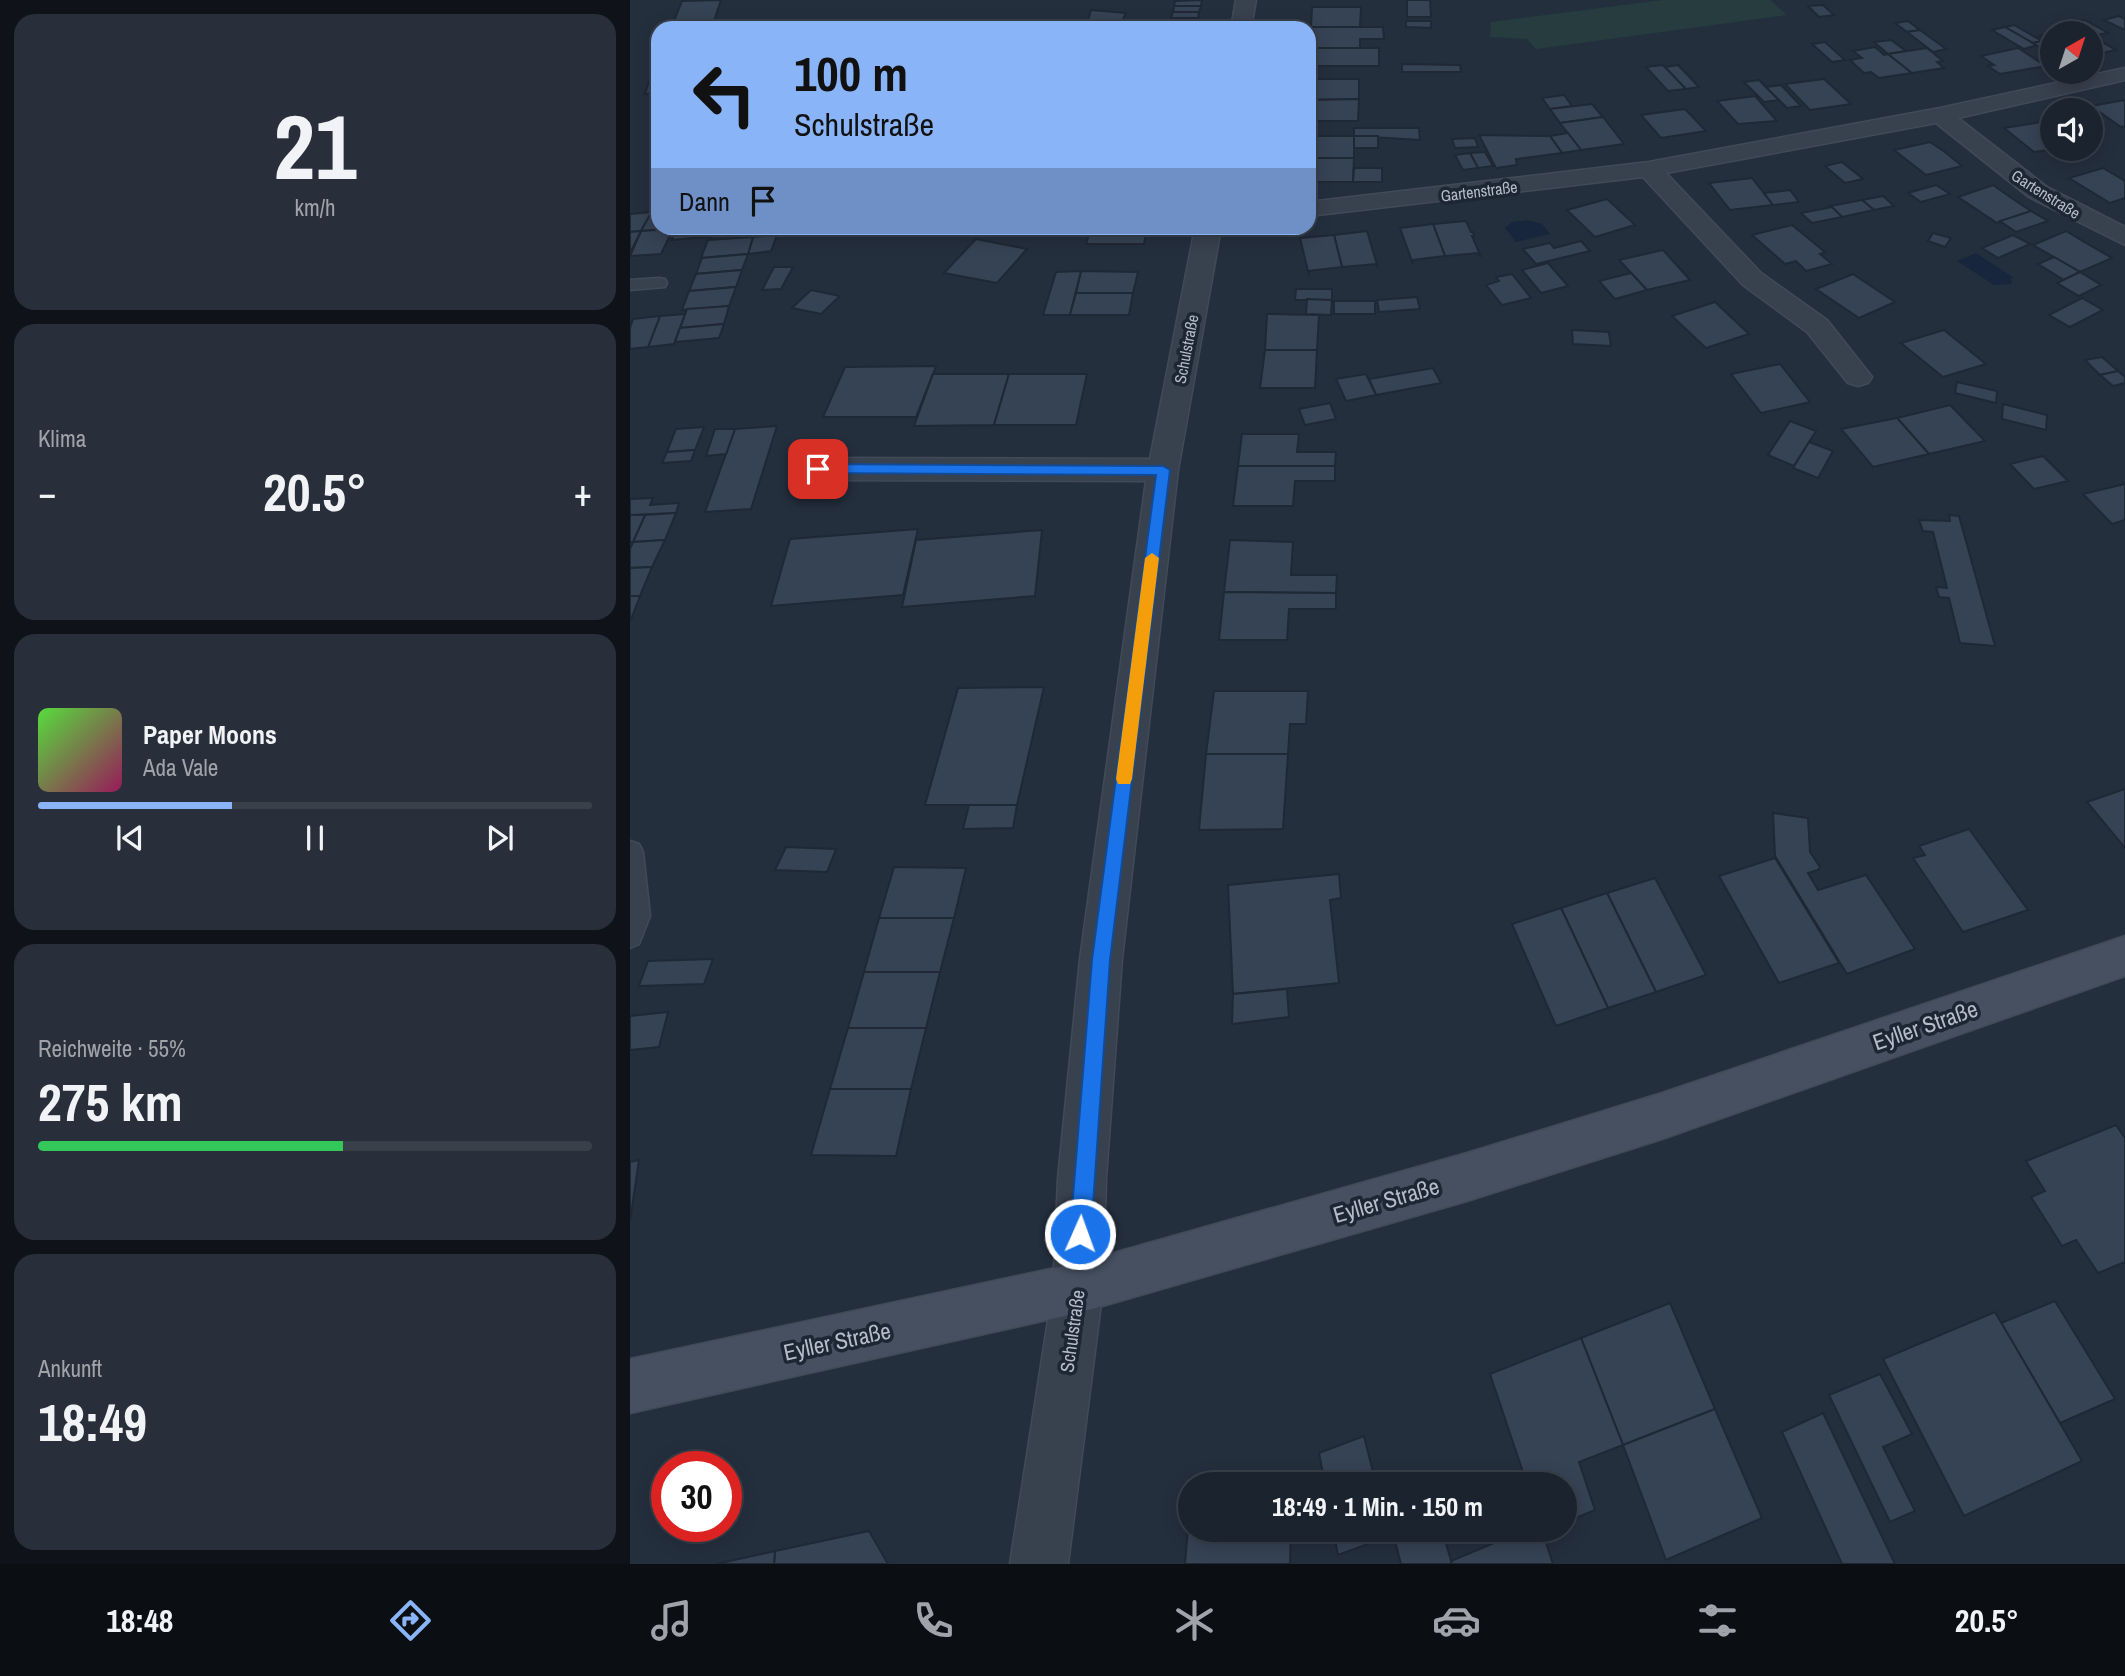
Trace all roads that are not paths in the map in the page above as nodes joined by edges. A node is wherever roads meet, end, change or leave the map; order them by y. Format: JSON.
{"nodes":[{"id":1,"x":1246,"y":0,"type":"edge"},
{"id":2,"x":1242,"y":21,"type":"edge"},
{"id":3,"x":2125,"y":74,"type":"edge"},
{"id":4,"x":1940,"y":115,"type":"junction"},
{"id":5,"x":1649,"y":169,"type":"junction"},
{"id":6,"x":1316,"y":208,"type":"edge"},
{"id":7,"x":1207,"y":235,"type":"edge"},
{"id":8,"x":2125,"y":237,"type":"edge"},
{"id":9,"x":659,"y":283,"type":"dead end"},
{"id":10,"x":630,"y":285,"type":"edge"},
{"id":11,"x":1858,"y":377,"type":"dead end"},
{"id":12,"x":818,"y":469,"type":"dead end"},
{"id":13,"x":1163,"y":470,"type":"junction"},
{"id":14,"x":630,"y":852,"type":"edge"},
{"id":15,"x":630,"y":935,"type":"edge"},
{"id":16,"x":2125,"y":956,"type":"edge"},
{"id":17,"x":1078,"y":1289,"type":"junction"},
{"id":18,"x":630,"y":1386,"type":"edge"},
{"id":19,"x":1039,"y":1564,"type":"edge"}],
"edges":[{"from":1,"to":2,"type":"street"},
{"from":3,"to":4,"type":"street","name":"Gartenstraße"},
{"from":4,"to":5,"type":"street","name":"Gartenstraße"},
{"from":4,"to":8,"type":"street","name":"Gartenstraße"},
{"from":5,"to":6,"type":"street","name":"Gartenstraße"},
{"from":5,"to":11,"type":"street"},
{"from":7,"to":13,"type":"street","name":"Schulstraße"},
{"from":9,"to":10,"type":"lane"},
{"from":12,"to":13,"type":"street"},
{"from":13,"to":17,"type":"street","name":"Schulstraße"},
{"from":14,"to":15,"type":"lane"},
{"from":16,"to":17,"type":"main road","name":"Eyller Straße"},
{"from":17,"to":18,"type":"main road","name":"Eyller Straße"},
{"from":17,"to":19,"type":"street","name":"Schulstraße"}]}
